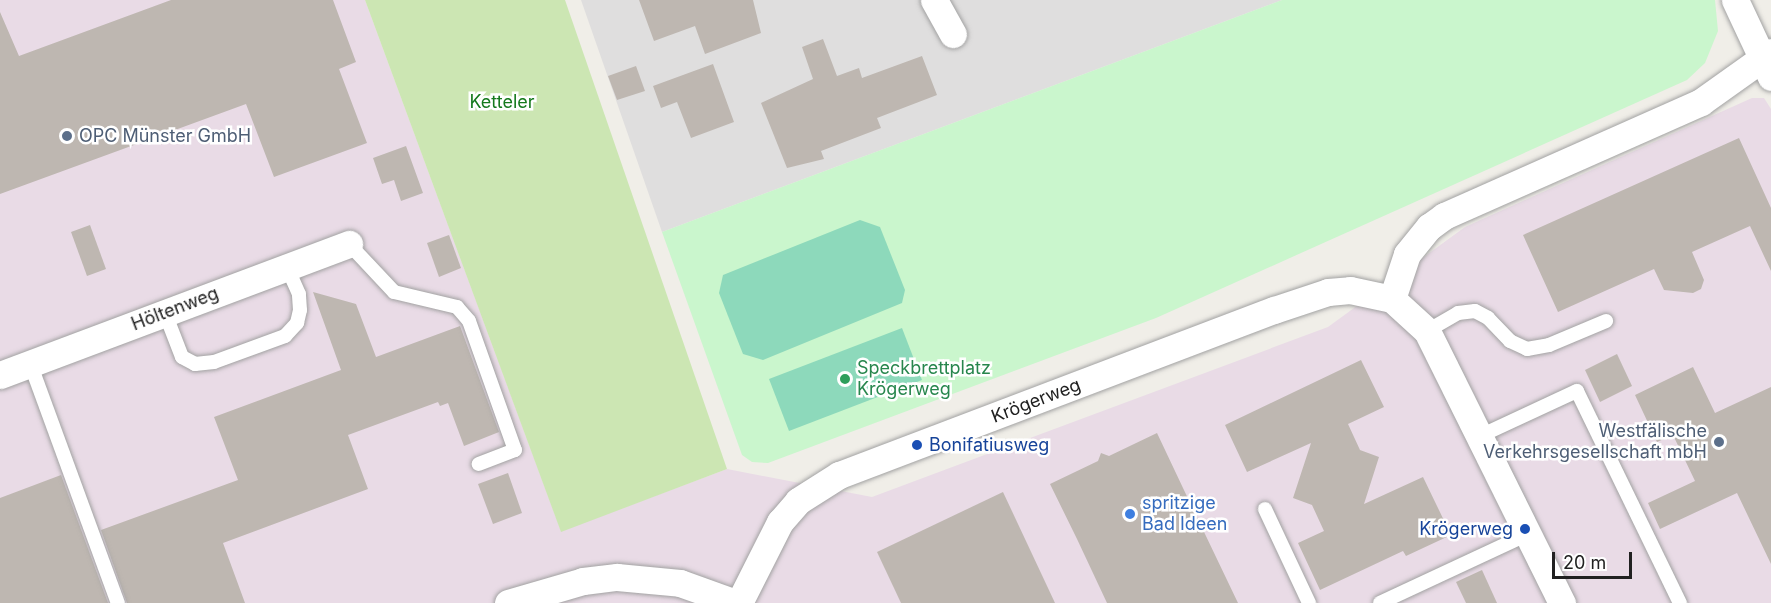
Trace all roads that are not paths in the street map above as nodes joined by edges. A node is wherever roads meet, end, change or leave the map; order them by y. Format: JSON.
{"nodes":[{"id":1,"x":934,"y":0,"type":"edge"},
{"id":2,"x":1735,"y":0,"type":"edge"},
{"id":3,"x":953,"y":34,"type":"dead end"},
{"id":4,"x":1767,"y":62,"type":"edge"},
{"id":5,"x":349,"y":244,"type":"joint"},
{"id":6,"x":287,"y":267,"type":"junction"},
{"id":7,"x":1392,"y":299,"type":"junction"},
{"id":8,"x":165,"y":313,"type":"junction"},
{"id":9,"x":1606,"y":321,"type":"dead end"},
{"id":10,"x":1427,"y":331,"type":"junction"},
{"id":11,"x":30,"y":363,"type":"junction"},
{"id":12,"x":0,"y":375,"type":"edge"},
{"id":13,"x":1480,"y":436,"type":"junction"},
{"id":14,"x":479,"y":464,"type":"dead end"},
{"id":15,"x":1265,"y":509,"type":"dead end"},
{"id":16,"x":1528,"y":534,"type":"junction"},
{"id":17,"x":118,"y":603,"type":"edge"},
{"id":18,"x":508,"y":603,"type":"edge"},
{"id":19,"x":737,"y":603,"type":"edge"},
{"id":20,"x":1309,"y":603,"type":"edge"},
{"id":21,"x":1380,"y":603,"type":"edge"},
{"id":22,"x":1562,"y":603,"type":"edge"},
{"id":23,"x":1680,"y":603,"type":"edge"}],
"edges":[{"from":1,"to":3,"type":"street"},
{"from":2,"to":4,"type":"street"},
{"from":4,"to":7,"type":"street"},
{"from":5,"to":6,"type":"street","name":"Höltenweg"},
{"from":5,"to":14,"type":"lane"},
{"from":6,"to":8,"type":"street","name":"Höltenweg"},
{"from":6,"to":8,"type":"lane"},
{"from":7,"to":10,"type":"street","name":"Krögerweg"},
{"from":7,"to":19,"type":"street","name":"Krögerweg"},
{"from":8,"to":11,"type":"street","name":"Höltenweg"},
{"from":9,"to":10,"type":"lane"},
{"from":10,"to":13,"type":"street","name":"Krögerweg"},
{"from":11,"to":12,"type":"street","name":"Höltenweg"},
{"from":11,"to":17,"type":"lane"},
{"from":13,"to":16,"type":"street","name":"Krögerweg"},
{"from":13,"to":23,"type":"lane"},
{"from":15,"to":20,"type":"lane"},
{"from":16,"to":21,"type":"lane"},
{"from":16,"to":22,"type":"street","name":"Krögerweg"},
{"from":18,"to":19,"type":"street"}]}
